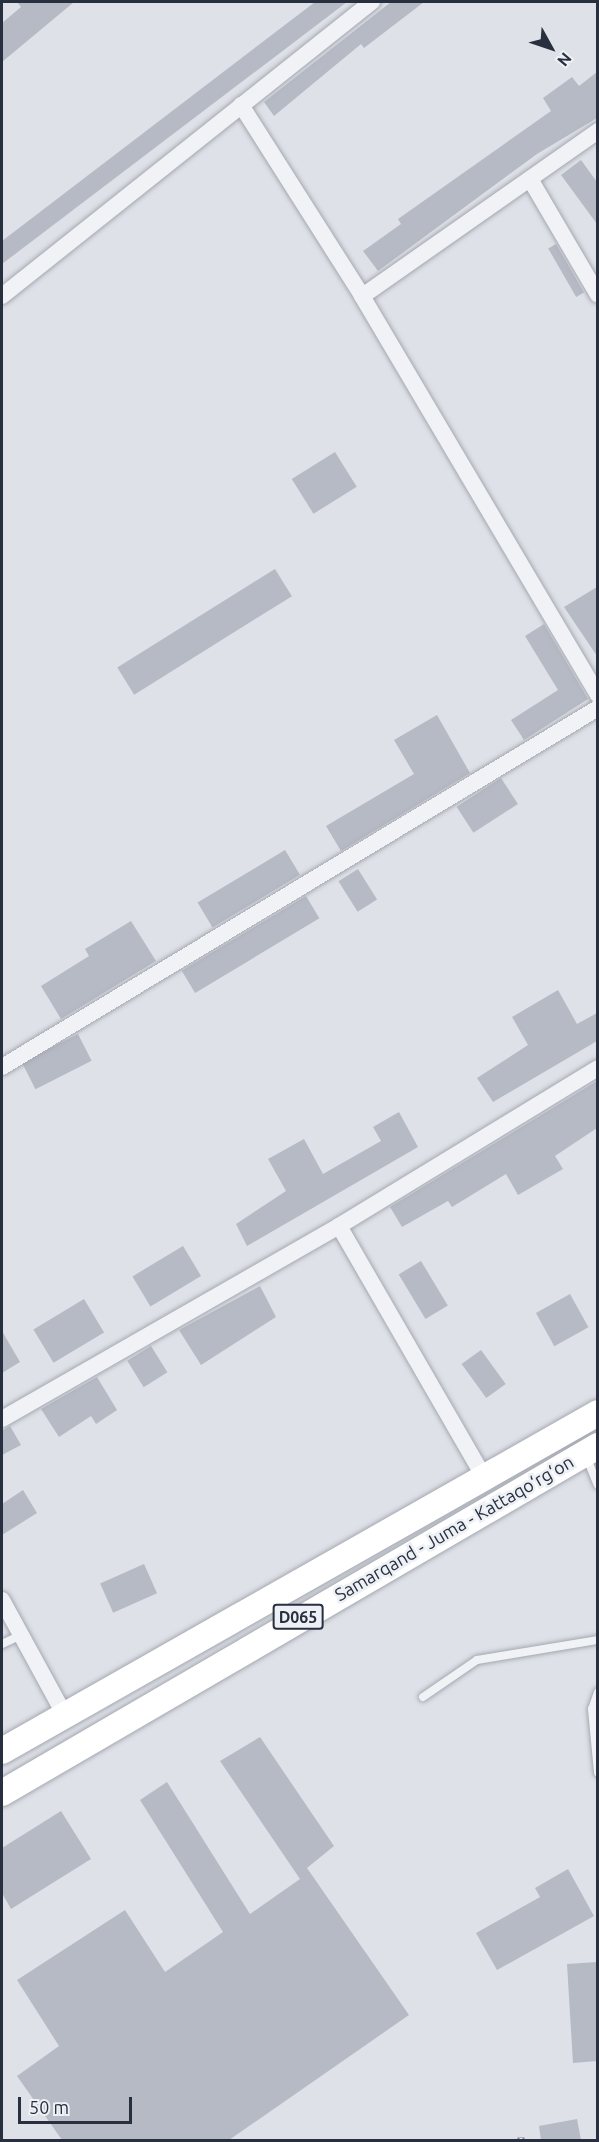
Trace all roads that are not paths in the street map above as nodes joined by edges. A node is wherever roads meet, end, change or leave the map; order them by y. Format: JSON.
{"nodes":[{"id":1,"x":372,"y":2,"type":"edge"},
{"id":2,"x":241,"y":105,"type":"junction"},
{"id":3,"x":597,"y":131,"type":"edge"},
{"id":4,"x":530,"y":179,"type":"junction"},
{"id":5,"x":597,"y":295,"type":"edge"},
{"id":6,"x":362,"y":296,"type":"junction"},
{"id":7,"x":2,"y":297,"type":"edge"},
{"id":8,"x":597,"y":695,"type":"edge"},
{"id":9,"x":597,"y":708,"type":"edge"},
{"id":10,"x":2,"y":1067,"type":"edge"},
{"id":11,"x":597,"y":1068,"type":"edge"},
{"id":12,"x":339,"y":1226,"type":"junction"},
{"id":13,"x":597,"y":1413,"type":"edge"},
{"id":14,"x":2,"y":1419,"type":"edge"},
{"id":15,"x":591,"y":1450,"type":"edge"},
{"id":16,"x":484,"y":1477,"type":"junction"},
{"id":17,"x":597,"y":1485,"type":"edge"},
{"id":18,"x":2,"y":1600,"type":"edge"},
{"id":19,"x":21,"y":1635,"type":"junction"},
{"id":20,"x":597,"y":1640,"type":"edge"},
{"id":21,"x":2,"y":1644,"type":"edge"},
{"id":22,"x":597,"y":1692,"type":"edge"},
{"id":23,"x":423,"y":1697,"type":"dead end"},
{"id":24,"x":63,"y":1712,"type":"junction"},
{"id":25,"x":2,"y":1751,"type":"edge"},
{"id":26,"x":597,"y":1773,"type":"edge"},
{"id":27,"x":2,"y":1793,"type":"edge"}],
"edges":[{"from":1,"to":2,"type":"street"},
{"from":2,"to":6,"type":"street"},
{"from":2,"to":7,"type":"street"},
{"from":3,"to":4,"type":"street"},
{"from":4,"to":5,"type":"street"},
{"from":4,"to":6,"type":"street"},
{"from":6,"to":8,"type":"street"},
{"from":9,"to":10,"type":"street"},
{"from":11,"to":12,"type":"street"},
{"from":12,"to":14,"type":"street"},
{"from":12,"to":16,"type":"street"},
{"from":13,"to":16,"type":"main road","name":"Samarqand - Juma - Kattaqo‘rg‘on","number":"D065"},
{"from":15,"to":17,"type":"lane"},
{"from":15,"to":27,"type":"main road","name":"Samarqand - Juma - Kattaqo‘rg‘on","number":"D065"},
{"from":16,"to":24,"type":"main road","name":"Samarqand - Juma - Kattaqo‘rg‘on","number":"D065"},
{"from":18,"to":19,"type":"street"},
{"from":19,"to":21,"type":"lane"},
{"from":19,"to":24,"type":"street"},
{"from":20,"to":23,"type":"lane"},
{"from":22,"to":26,"type":"lane"},
{"from":24,"to":25,"type":"main road","name":"Samarqand - Juma - Kattaqo‘rg‘on","number":"D065"}]}
